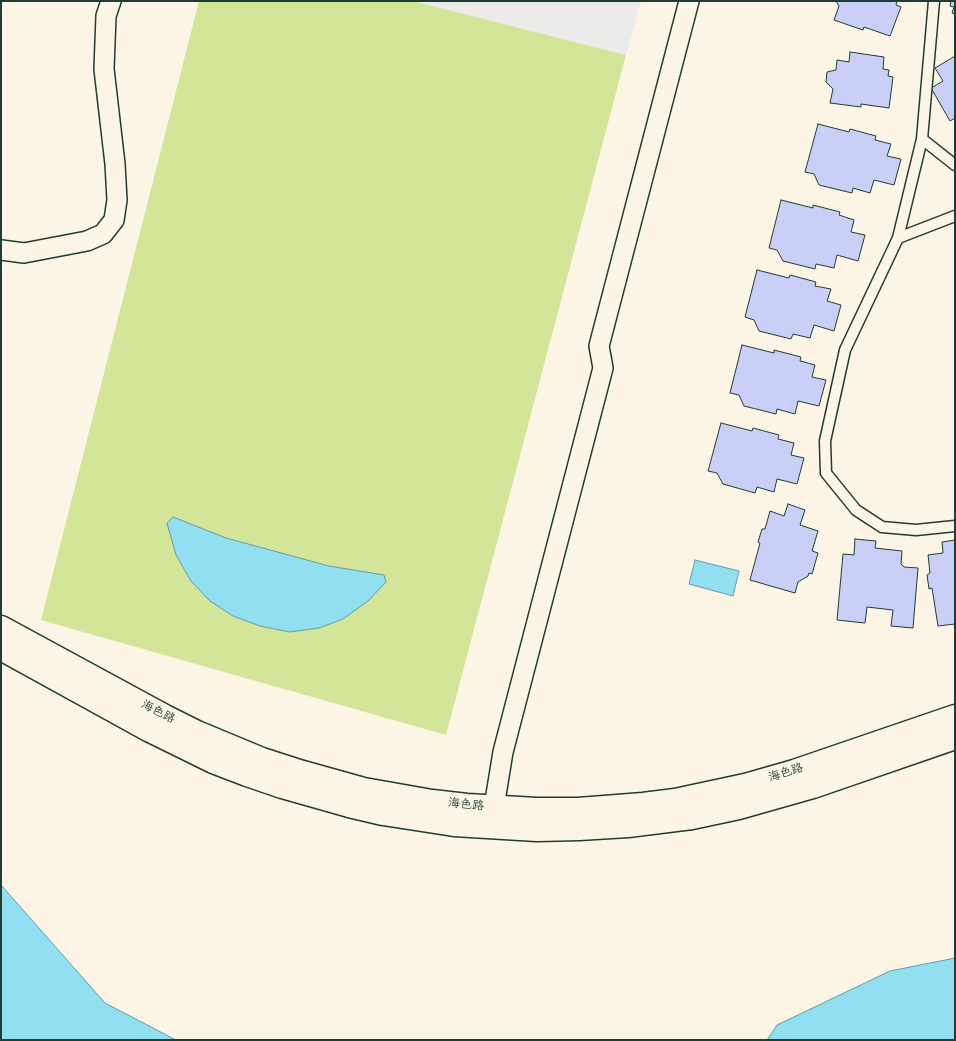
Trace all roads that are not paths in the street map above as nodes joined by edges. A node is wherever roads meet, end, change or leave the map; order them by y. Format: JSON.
{"nodes":[{"id":1,"x":111,"y":1,"type":"edge"},
{"id":2,"x":689,"y":1,"type":"edge"},
{"id":3,"x":934,"y":1,"type":"edge"},
{"id":4,"x":922,"y":139,"type":"junction"},
{"id":5,"x":955,"y":165,"type":"edge"},
{"id":6,"x":955,"y":216,"type":"edge"},
{"id":7,"x":898,"y":238,"type":"junction"},
{"id":8,"x":1,"y":250,"type":"edge"},
{"id":9,"x":955,"y":526,"type":"edge"},
{"id":10,"x":1,"y":627,"type":"edge"},
{"id":11,"x":1,"y":649,"type":"edge"},
{"id":12,"x":955,"y":716,"type":"edge"},
{"id":13,"x":955,"y":738,"type":"edge"},
{"id":14,"x":494,"y":807,"type":"junction"}],
"edges":[{"from":1,"to":8,"type":"street"},
{"from":2,"to":14,"type":"street"},
{"from":3,"to":4,"type":"lane"},
{"from":4,"to":5,"type":"lane"},
{"from":4,"to":7,"type":"lane"},
{"from":6,"to":7,"type":"lane"},
{"from":7,"to":9,"type":"lane"},
{"from":10,"to":14,"type":"street","name":"海色路"},
{"from":11,"to":13,"type":"street","name":"海色路"},
{"from":12,"to":14,"type":"street","name":"海色路"}]}
